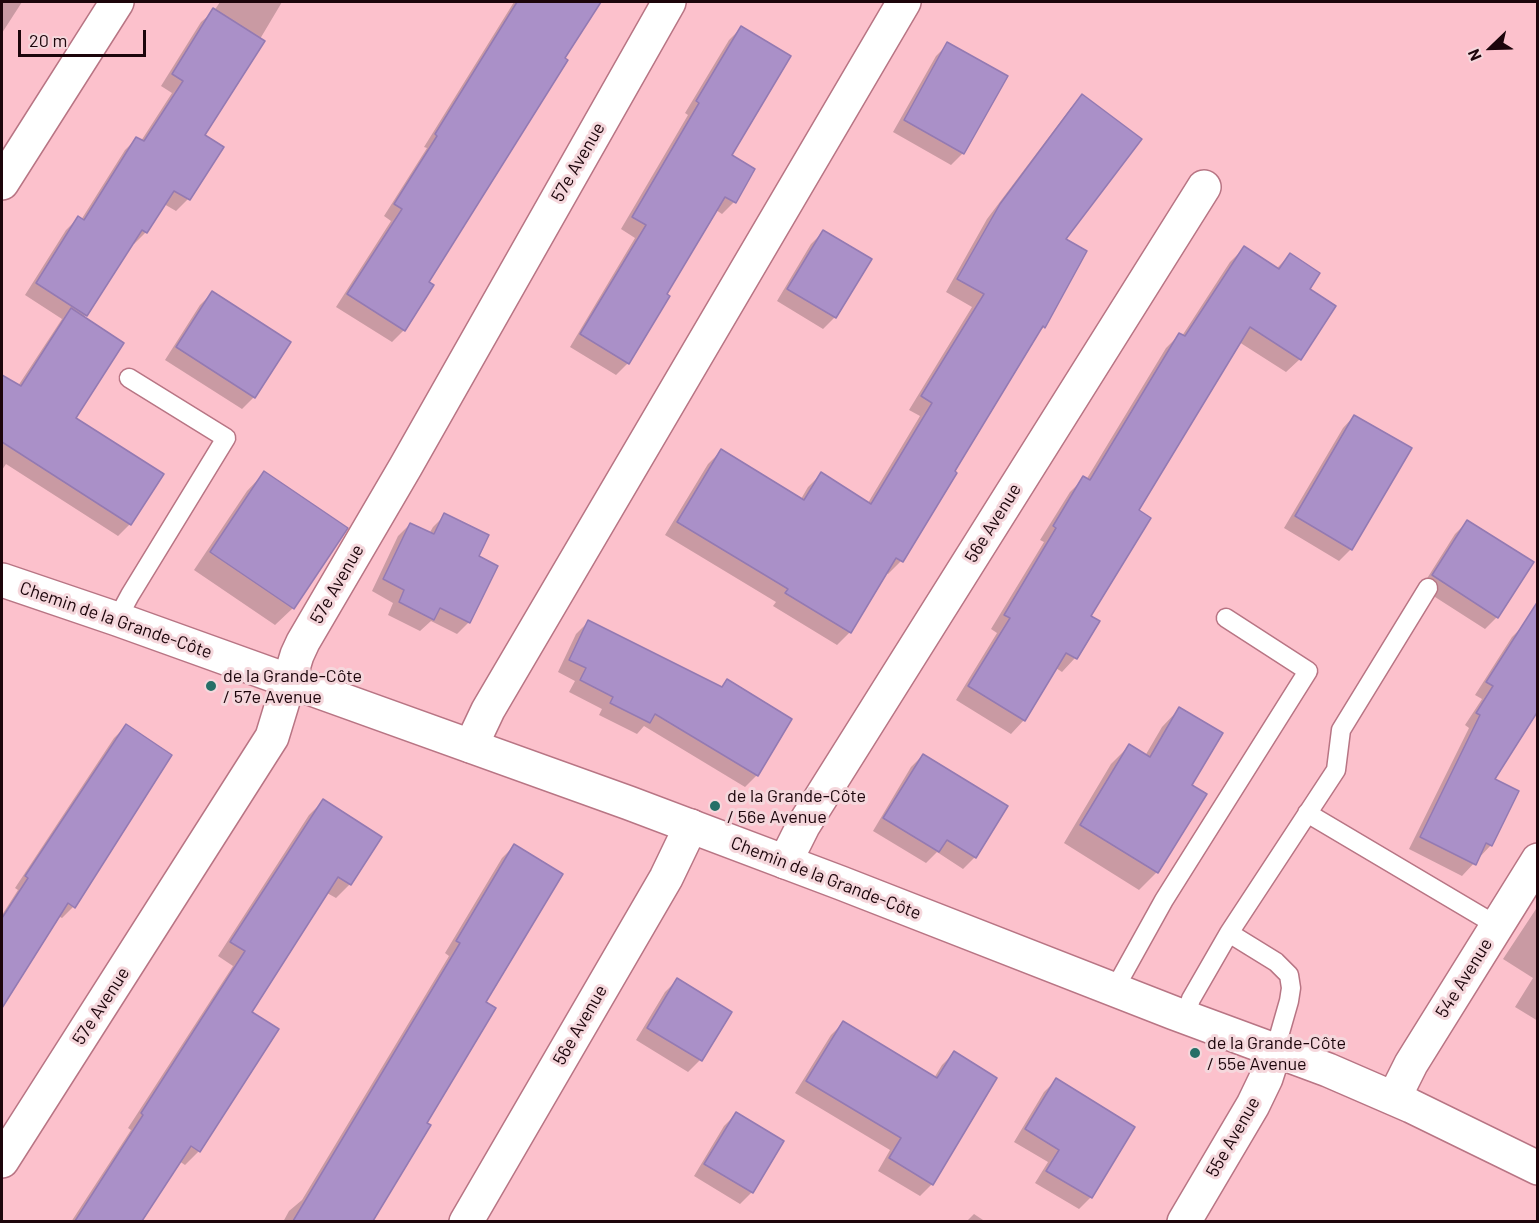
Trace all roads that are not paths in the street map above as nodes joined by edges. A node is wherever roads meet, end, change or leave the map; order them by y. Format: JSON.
{"nodes":[{"id":1,"x":117,"y":2,"type":"edge"},
{"id":2,"x":669,"y":2,"type":"edge"},
{"id":3,"x":904,"y":2,"type":"edge"},
{"id":4,"x":2,"y":183,"type":"edge"},
{"id":5,"x":1204,"y":187,"type":"dead end"},
{"id":6,"x":129,"y":378,"type":"dead end"},
{"id":7,"x":2,"y":580,"type":"edge"},
{"id":8,"x":1428,"y":588,"type":"dead end"},
{"id":9,"x":1226,"y":618,"type":"dead end"},
{"id":10,"x":117,"y":620,"type":"junction"},
{"id":11,"x":288,"y":681,"type":"junction"},
{"id":12,"x":471,"y":746,"type":"junction"},
{"id":13,"x":1307,"y":813,"type":"junction"},
{"id":14,"x":691,"y":826,"type":"junction"},
{"id":15,"x":1538,"y":860,"type":"edge"},
{"id":16,"x":785,"y":862,"type":"junction"},
{"id":17,"x":1496,"y":925,"type":"junction"},
{"id":18,"x":1229,"y":933,"type":"junction"},
{"id":19,"x":1114,"y":990,"type":"junction"},
{"id":20,"x":1185,"y":1017,"type":"junction"},
{"id":21,"x":1275,"y":1050,"type":"junction"},
{"id":22,"x":1394,"y":1098,"type":"junction"},
{"id":23,"x":2,"y":1161,"type":"edge"},
{"id":24,"x":1538,"y":1168,"type":"edge"},
{"id":25,"x":466,"y":1221,"type":"edge"},
{"id":26,"x":1184,"y":1221,"type":"edge"}],
"edges":[{"from":1,"to":4,"type":"street"},
{"from":2,"to":11,"type":"street","name":"57e Avenue"},
{"from":3,"to":12,"type":"street"},
{"from":5,"to":16,"type":"street","name":"56e Avenue"},
{"from":6,"to":10,"type":"lane"},
{"from":7,"to":10,"type":"street","name":"Chemin de la Grande-Côte"},
{"from":8,"to":13,"type":"lane"},
{"from":9,"to":19,"type":"lane"},
{"from":10,"to":11,"type":"street","name":"Chemin de la Grande-Côte"},
{"from":11,"to":12,"type":"street","name":"Chemin de la Grande-Côte"},
{"from":11,"to":23,"type":"street","name":"57e Avenue"},
{"from":12,"to":14,"type":"street","name":"Chemin de la Grande-Côte"},
{"from":13,"to":17,"type":"lane"},
{"from":13,"to":18,"type":"lane"},
{"from":14,"to":16,"type":"street","name":"Chemin de la Grande-Côte"},
{"from":14,"to":25,"type":"street","name":"56e Avenue"},
{"from":15,"to":17,"type":"street","name":"54e Avenue"},
{"from":16,"to":19,"type":"street","name":"Chemin de la Grande-Côte"},
{"from":17,"to":22,"type":"street","name":"54e Avenue"},
{"from":18,"to":20,"type":"lane"},
{"from":18,"to":21,"type":"lane"},
{"from":19,"to":20,"type":"street","name":"Chemin de la Grande-Côte"},
{"from":20,"to":21,"type":"street","name":"Chemin de la Grande-Côte"},
{"from":21,"to":22,"type":"street","name":"Chemin de la Grande-Côte"},
{"from":21,"to":26,"type":"street","name":"55e Avenue"},
{"from":22,"to":24,"type":"street","name":"Chemin de la Grande-Côte"}]}
